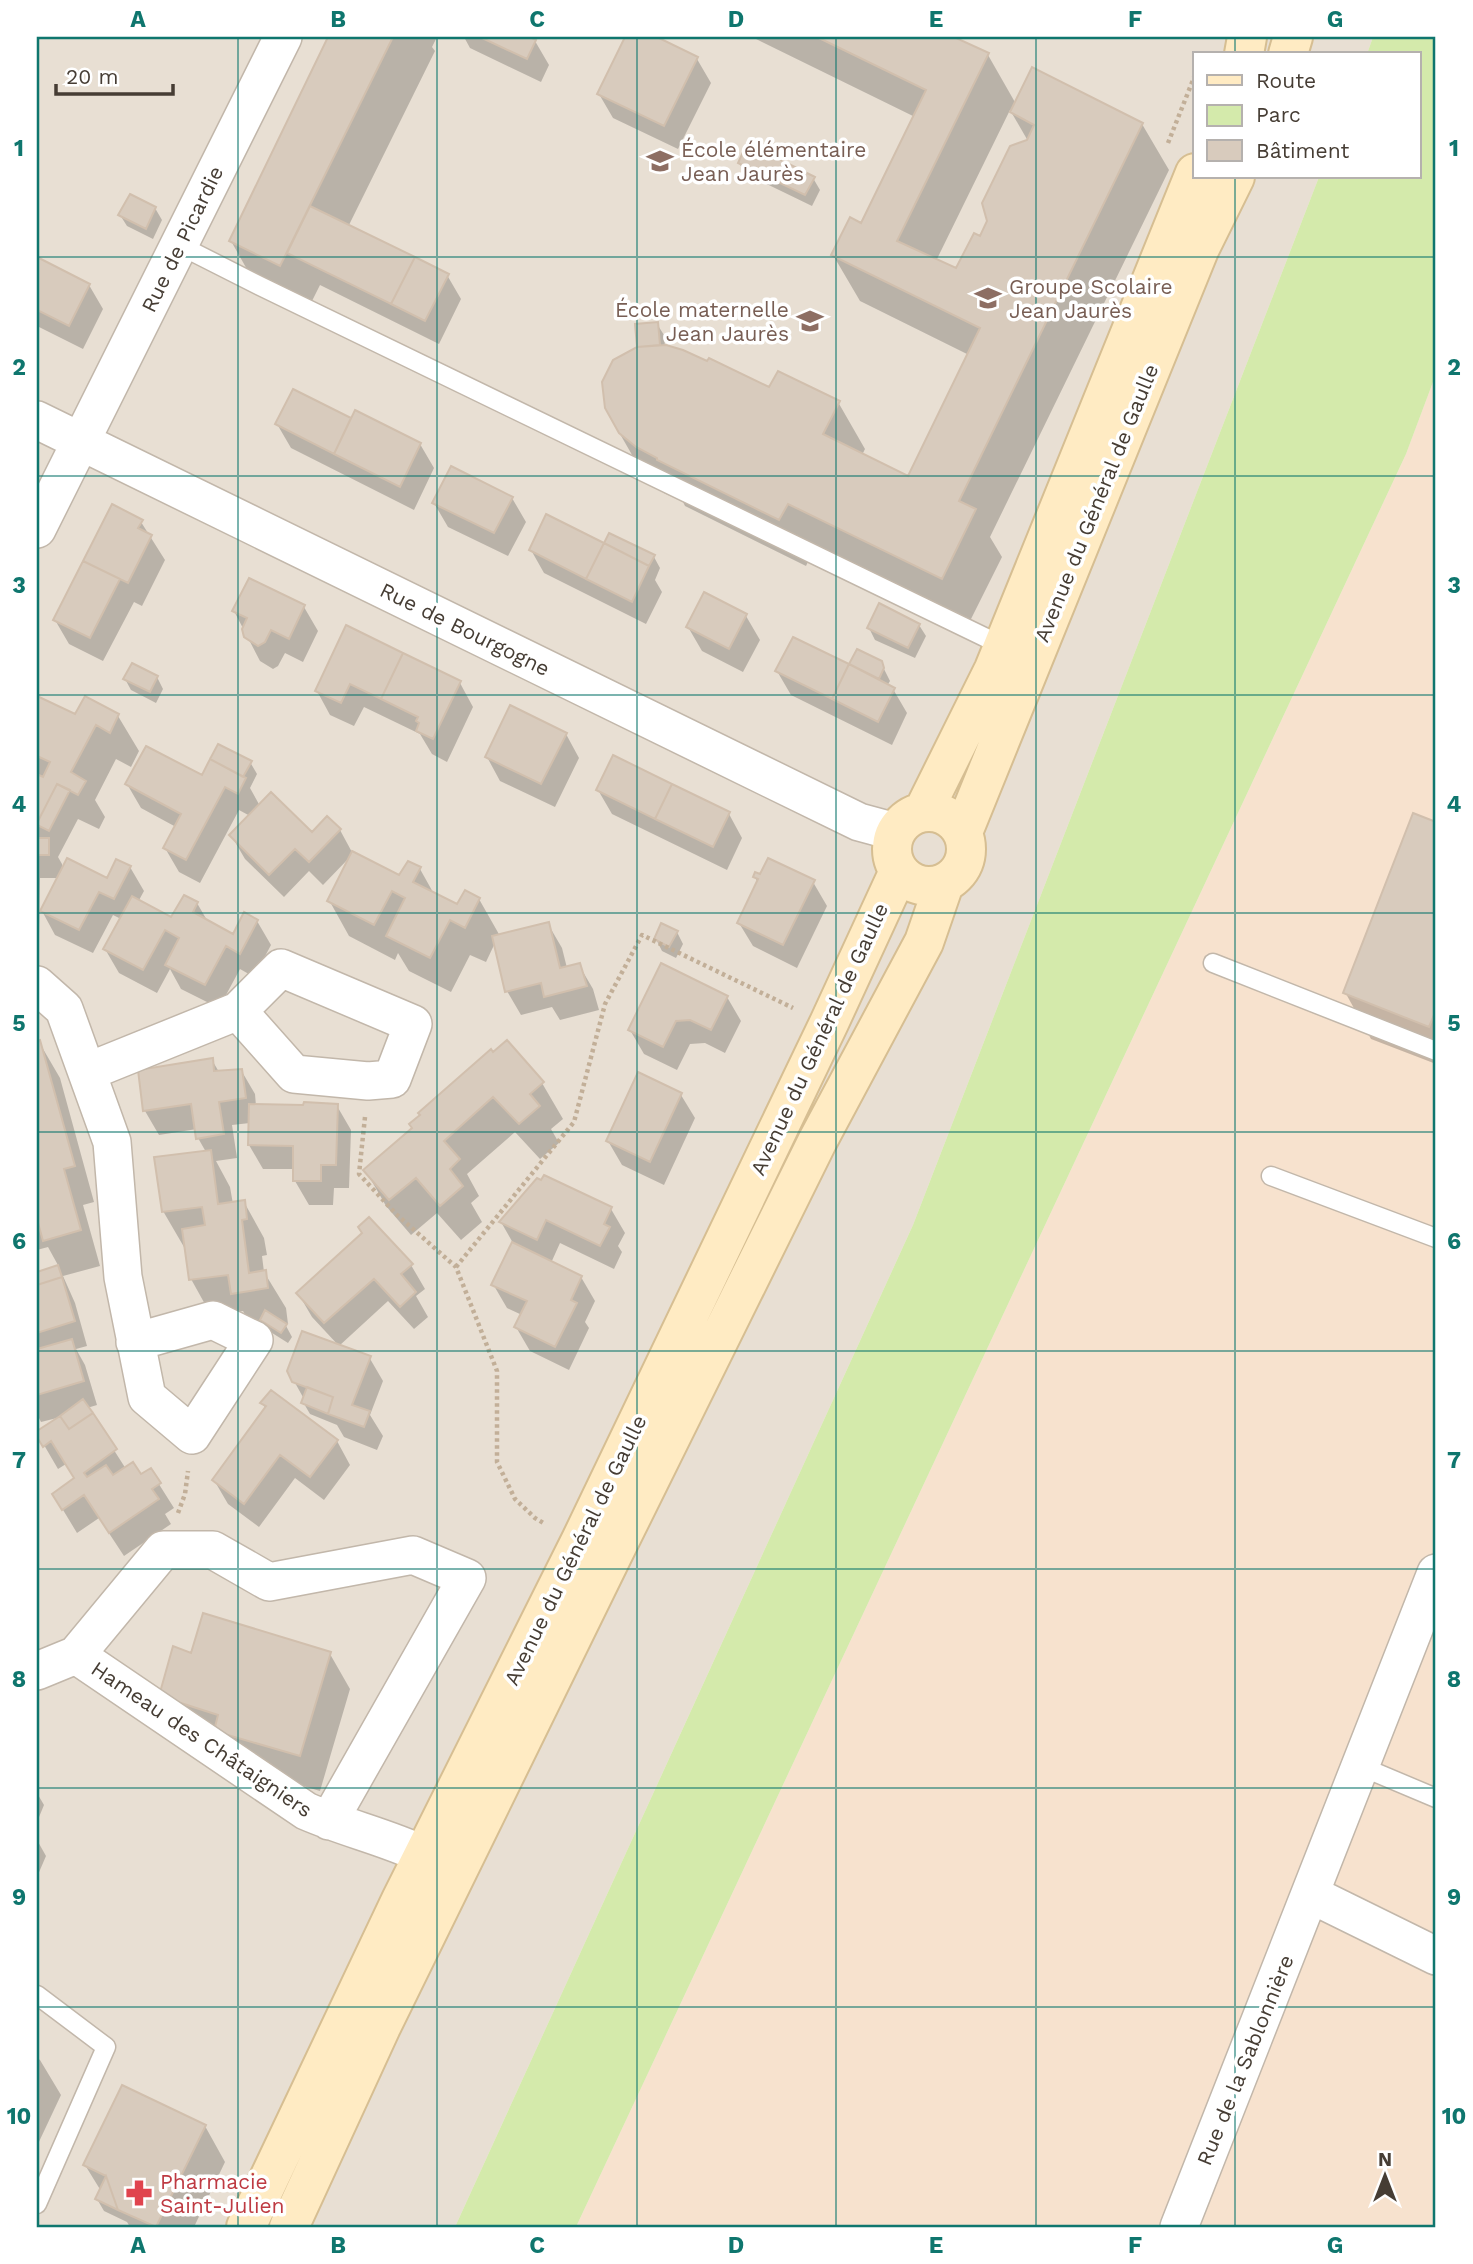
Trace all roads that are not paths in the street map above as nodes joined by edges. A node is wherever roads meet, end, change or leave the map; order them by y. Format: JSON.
{"nodes":[{"id":1,"x":283,"y":37,"type":"edge"},
{"id":2,"x":1193,"y":178,"type":"edge"},
{"id":3,"x":1234,"y":178,"type":"edge"},
{"id":4,"x":180,"y":245,"type":"junction"},
{"id":5,"x":37,"y":420,"type":"edge"},
{"id":6,"x":82,"y":442,"type":"junction"},
{"id":7,"x":37,"y":529,"type":"edge"},
{"id":8,"x":1003,"y":646,"type":"junction"},
{"id":9,"x":910,"y":822,"type":"junction"},
{"id":10,"x":963,"y":832,"type":"junction"},
{"id":11,"x":898,"y":871,"type":"junction"},
{"id":12,"x":944,"y":884,"type":"junction"},
{"id":13,"x":1213,"y":963,"type":"dead end"},
{"id":14,"x":37,"y":985,"type":"edge"},
{"id":15,"x":238,"y":1011,"type":"junction"},
{"id":16,"x":1436,"y":1051,"type":"edge"},
{"id":17,"x":87,"y":1072,"type":"junction"},
{"id":18,"x":1270,"y":1175,"type":"dead end"},
{"id":19,"x":1436,"y":1238,"type":"edge"},
{"id":20,"x":135,"y":1342,"type":"junction"},
{"id":21,"x":1436,"y":1573,"type":"edge"},
{"id":22,"x":76,"y":1655,"type":"junction"},
{"id":23,"x":37,"y":1671,"type":"edge"},
{"id":24,"x":1360,"y":1766,"type":"junction"},
{"id":25,"x":1436,"y":1798,"type":"edge"},
{"id":26,"x":329,"y":1821,"type":"junction"},
{"id":27,"x":424,"y":1855,"type":"junction"},
{"id":28,"x":1310,"y":1894,"type":"junction"},
{"id":29,"x":1436,"y":1956,"type":"edge"},
{"id":30,"x":37,"y":1995,"type":"edge"},
{"id":31,"x":37,"y":2204,"type":"edge"},
{"id":32,"x":246,"y":2227,"type":"edge"},
{"id":33,"x":289,"y":2227,"type":"edge"},
{"id":34,"x":1179,"y":2227,"type":"edge"}],
"edges":[{"from":1,"to":4,"type":"street","name":"Rue de Picardie"},
{"from":2,"to":8,"type":"main road","name":"Avenue du Général de Gaulle"},
{"from":3,"to":10,"type":"main road","name":"Avenue du Général de Gaulle"},
{"from":4,"to":6,"type":"street","name":"Rue de Picardie"},
{"from":4,"to":8,"type":"lane"},
{"from":5,"to":6,"type":"street","name":"Rue de Bourgogne"},
{"from":6,"to":7,"type":"street","name":"Rue de Picardie"},
{"from":6,"to":9,"type":"street","name":"Rue de Bourgogne"},
{"from":8,"to":9,"type":"main road","name":"Avenue du Général de Gaulle"},
{"from":9,"to":10,"type":"main road"},
{"from":9,"to":11,"type":"main road"},
{"from":10,"to":12,"type":"main road"},
{"from":11,"to":12,"type":"main road"},
{"from":11,"to":27,"type":"main road","name":"Avenue du Général de Gaulle"},
{"from":12,"to":33,"type":"main road","name":"Avenue du Général de Gaulle"},
{"from":13,"to":16,"type":"lane"},
{"from":14,"to":17,"type":"street"},
{"from":15,"to":15,"type":"street"},
{"from":15,"to":17,"type":"street"},
{"from":17,"to":20,"type":"street"},
{"from":18,"to":19,"type":"lane"},
{"from":20,"to":20,"type":"street"},
{"from":21,"to":24,"type":"street","name":"Rue de la Sablonnière"},
{"from":22,"to":23,"type":"street","name":"Hameau des Châtaigniers"},
{"from":22,"to":26,"type":"street","name":"Hameau des Châtaigniers"},
{"from":22,"to":26,"type":"street","name":"Hameau des Châtaigniers"},
{"from":24,"to":25,"type":"lane"},
{"from":24,"to":28,"type":"street","name":"Rue de la Sablonnière"},
{"from":26,"to":27,"type":"street","name":"Hameau des Châtaigniers"},
{"from":27,"to":32,"type":"main road","name":"Avenue du Général de Gaulle"},
{"from":28,"to":29,"type":"street"},
{"from":28,"to":34,"type":"street","name":"Rue de la Sablonnière"},
{"from":30,"to":31,"type":"lane"}]}
